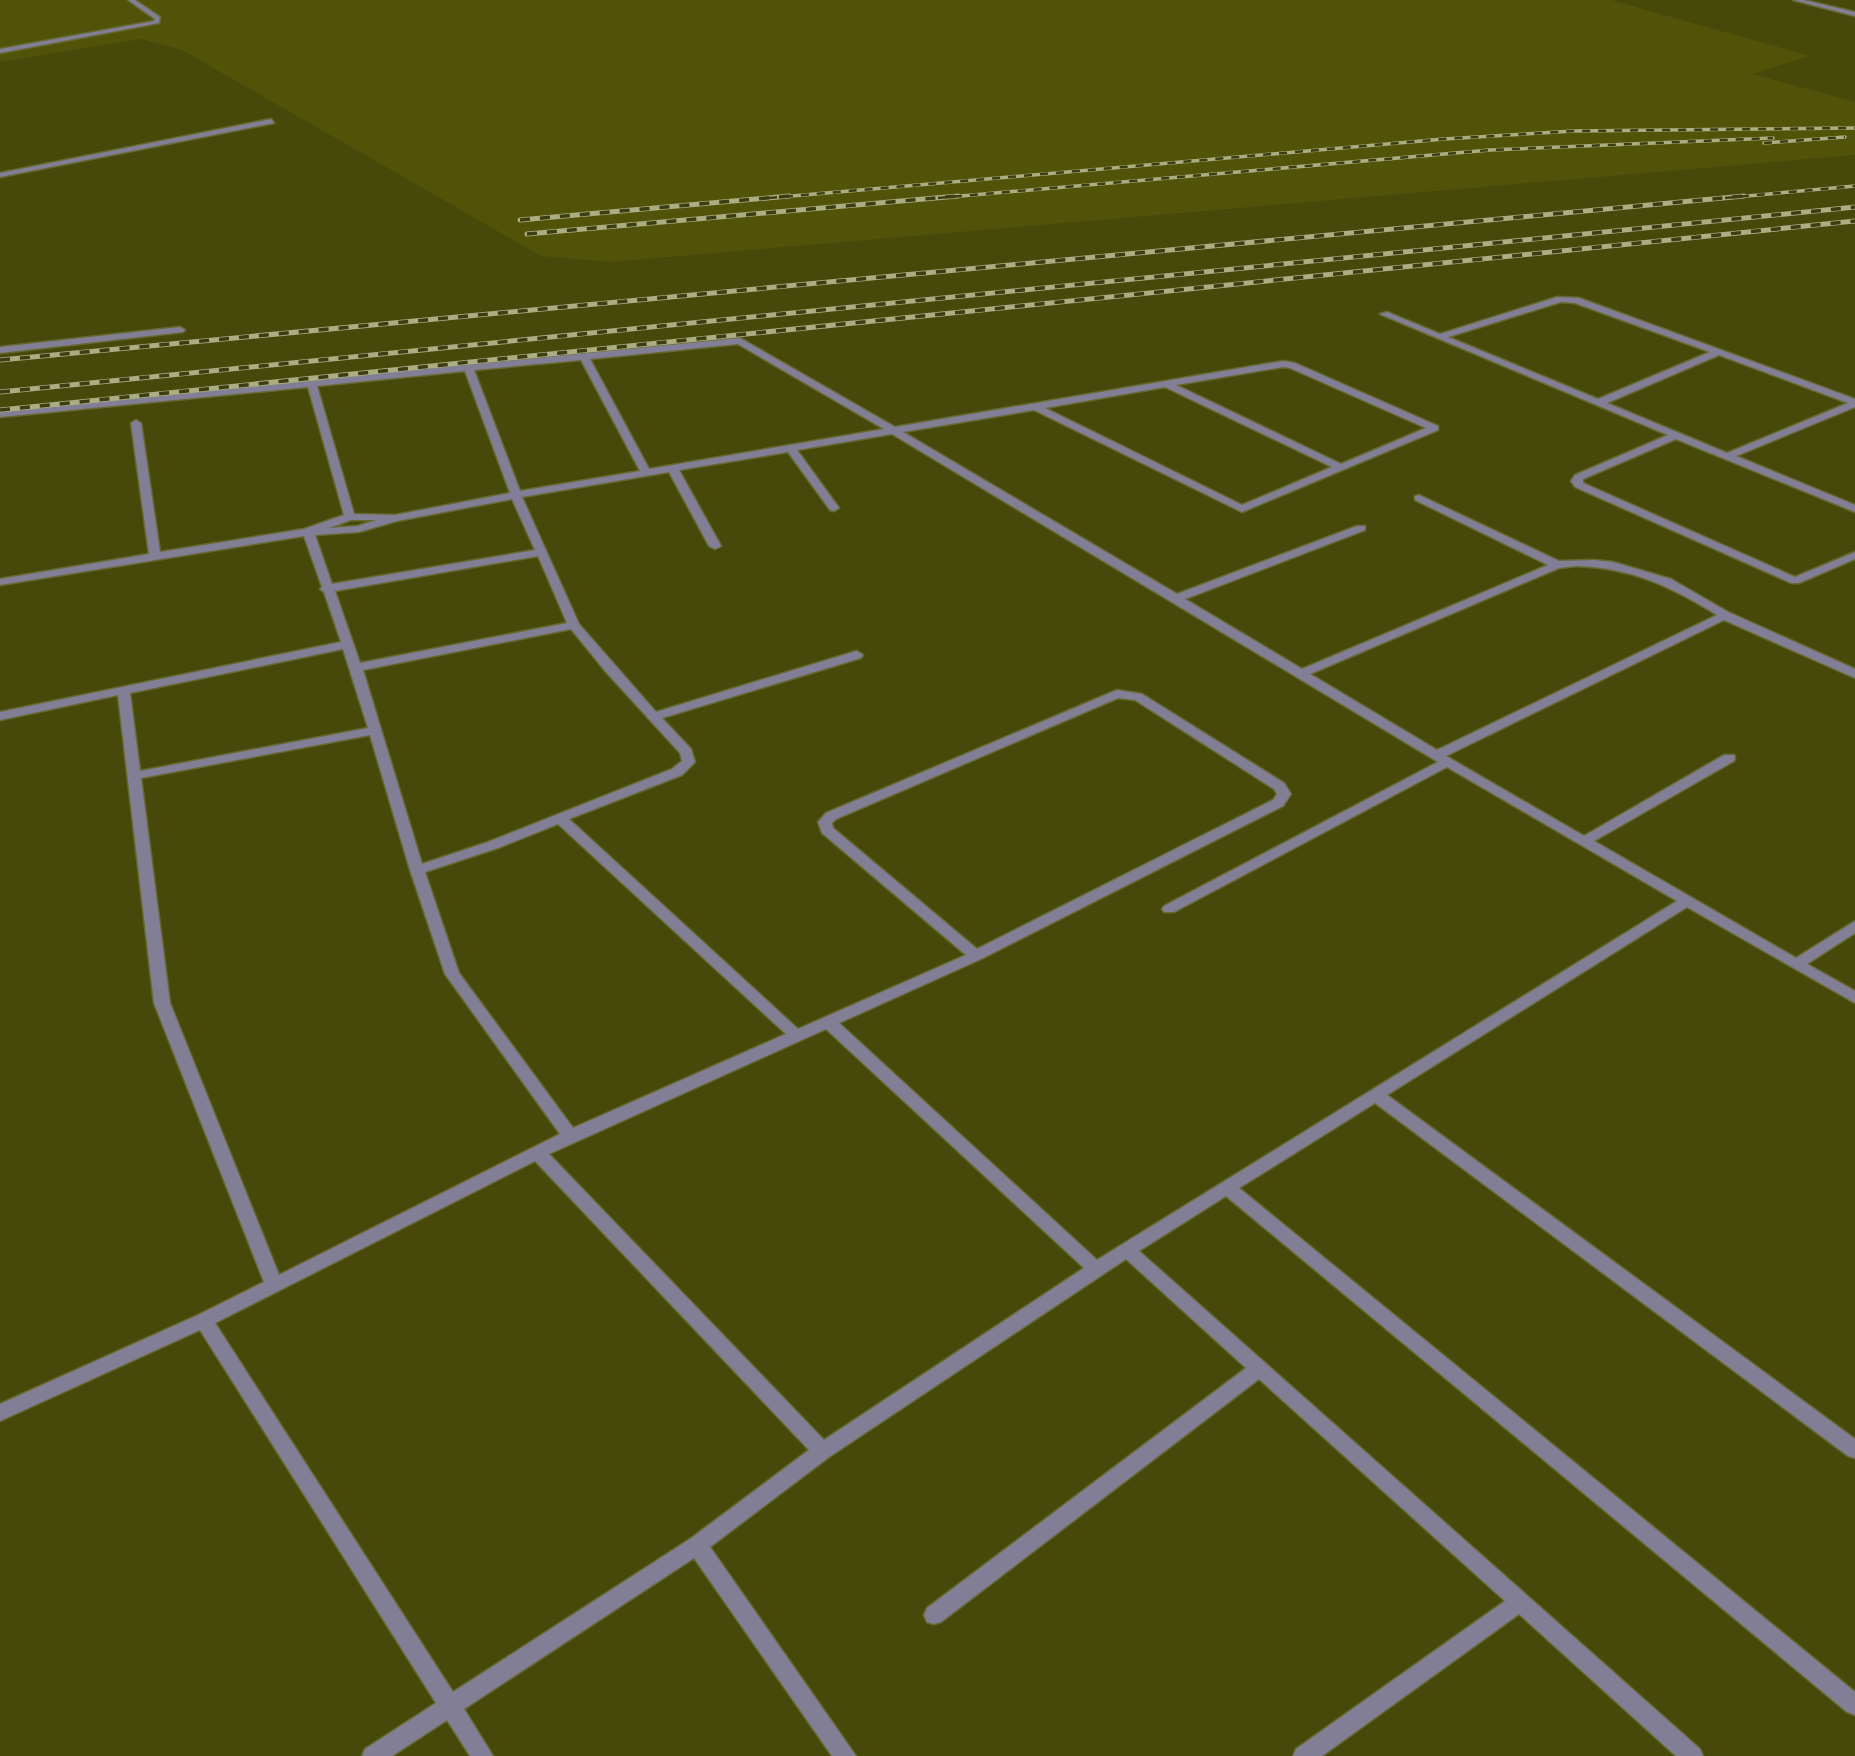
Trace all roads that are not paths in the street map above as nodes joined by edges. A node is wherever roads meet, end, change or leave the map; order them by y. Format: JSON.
{"nodes":[{"id":1,"x":131,"y":0,"type":"edge"},
{"id":2,"x":1796,"y":0,"type":"edge"},
{"id":3,"x":1855,"y":14,"type":"edge"},
{"id":4,"x":0,"y":51,"type":"edge"},
{"id":5,"x":271,"y":121,"type":"dead end"},
{"id":6,"x":0,"y":175,"type":"edge"},
{"id":7,"x":1384,"y":314,"type":"dead end"},
{"id":8,"x":180,"y":330,"type":"dead end"},
{"id":9,"x":1439,"y":337,"type":"junction"},
{"id":10,"x":0,"y":349,"type":"edge"},
{"id":11,"x":1719,"y":352,"type":"junction"},
{"id":12,"x":583,"y":355,"type":"junction"},
{"id":13,"x":468,"y":367,"type":"junction"},
{"id":14,"x":311,"y":382,"type":"junction"},
{"id":15,"x":1166,"y":384,"type":"junction"},
{"id":16,"x":1855,"y":402,"type":"edge"},
{"id":17,"x":1598,"y":403,"type":"junction"},
{"id":18,"x":1034,"y":406,"type":"junction"},
{"id":19,"x":0,"y":414,"type":"edge"},
{"id":20,"x":135,"y":423,"type":"dead end"},
{"id":21,"x":892,"y":430,"type":"junction"},
{"id":22,"x":1676,"y":435,"type":"junction"},
{"id":23,"x":791,"y":449,"type":"junction"},
{"id":24,"x":1728,"y":456,"type":"junction"},
{"id":25,"x":1342,"y":468,"type":"junction"},
{"id":26,"x":673,"y":469,"type":"junction"},
{"id":27,"x":646,"y":473,"type":"junction"},
{"id":28,"x":516,"y":495,"type":"junction"},
{"id":29,"x":1419,"y":498,"type":"dead end"},
{"id":30,"x":834,"y":508,"type":"dead end"},
{"id":31,"x":1855,"y":509,"type":"edge"},
{"id":32,"x":350,"y":517,"type":"junction"},
{"id":33,"x":396,"y":518,"type":"junction"},
{"id":34,"x":1362,"y":528,"type":"dead end"},
{"id":35,"x":308,"y":531,"type":"junction"},
{"id":36,"x":715,"y":546,"type":"dead end"},
{"id":37,"x":541,"y":552,"type":"junction"},
{"id":38,"x":155,"y":554,"type":"junction"},
{"id":39,"x":1855,"y":555,"type":"edge"},
{"id":40,"x":1557,"y":565,"type":"junction"},
{"id":41,"x":0,"y":582,"type":"edge"},
{"id":42,"x":327,"y":589,"type":"junction"},
{"id":43,"x":1175,"y":599,"type":"junction"},
{"id":44,"x":1729,"y":617,"type":"junction"},
{"id":45,"x":574,"y":625,"type":"junction"},
{"id":46,"x":348,"y":644,"type":"junction"},
{"id":47,"x":857,"y":655,"type":"dead end"},
{"id":48,"x":356,"y":668,"type":"junction"},
{"id":49,"x":1301,"y":674,"type":"junction"},
{"id":50,"x":1855,"y":674,"type":"edge"},
{"id":51,"x":124,"y":691,"type":"junction"},
{"id":52,"x":0,"y":716,"type":"edge"},
{"id":53,"x":654,"y":716,"type":"junction"},
{"id":54,"x":373,"y":731,"type":"junction"},
{"id":55,"x":1729,"y":758,"type":"dead end"},
{"id":56,"x":1442,"y":759,"type":"junction"},
{"id":57,"x":133,"y":776,"type":"junction"},
{"id":58,"x":561,"y":819,"type":"junction"},
{"id":59,"x":1585,"y":841,"type":"junction"},
{"id":60,"x":417,"y":870,"type":"junction"},
{"id":61,"x":1687,"y":901,"type":"junction"},
{"id":62,"x":1169,"y":908,"type":"dead end"},
{"id":63,"x":1855,"y":926,"type":"edge"},
{"id":64,"x":976,"y":956,"type":"junction"},
{"id":65,"x":1797,"y":964,"type":"junction"},
{"id":66,"x":1855,"y":998,"type":"edge"},
{"id":67,"x":827,"y":1021,"type":"junction"},
{"id":68,"x":796,"y":1035,"type":"junction"},
{"id":69,"x":1375,"y":1094,"type":"junction"},
{"id":70,"x":570,"y":1136,"type":"junction"},
{"id":71,"x":537,"y":1153,"type":"junction"},
{"id":72,"x":1228,"y":1189,"type":"junction"},
{"id":73,"x":1127,"y":1250,"type":"junction"},
{"id":74,"x":1096,"y":1269,"type":"junction"},
{"id":75,"x":274,"y":1285,"type":"junction"},
{"id":76,"x":204,"y":1320,"type":"junction"},
{"id":77,"x":1260,"y":1368,"type":"junction"},
{"id":78,"x":0,"y":1413,"type":"edge"},
{"id":79,"x":1855,"y":1450,"type":"edge"},
{"id":80,"x":822,"y":1451,"type":"junction"},
{"id":81,"x":697,"y":1545,"type":"junction"},
{"id":82,"x":1520,"y":1602,"type":"junction"},
{"id":83,"x":934,"y":1615,"type":"dead end"},
{"id":84,"x":1855,"y":1705,"type":"edge"},
{"id":85,"x":451,"y":1706,"type":"junction"},
{"id":86,"x":373,"y":1756,"type":"edge"},
{"id":87,"x":482,"y":1756,"type":"edge"},
{"id":88,"x":845,"y":1756,"type":"edge"},
{"id":89,"x":1304,"y":1756,"type":"edge"},
{"id":90,"x":1692,"y":1756,"type":"edge"}],
"edges":[{"from":1,"to":4,"type":"street"},
{"from":2,"to":3,"type":"street"},
{"from":5,"to":6,"type":"street"},
{"from":7,"to":9,"type":"street"},
{"from":8,"to":10,"type":"street"},
{"from":9,"to":11,"type":"street"},
{"from":9,"to":17,"type":"street"},
{"from":11,"to":16,"type":"street"},
{"from":11,"to":17,"type":"street"},
{"from":12,"to":13,"type":"street"},
{"from":12,"to":21,"type":"street"},
{"from":12,"to":27,"type":"street"},
{"from":13,"to":14,"type":"street"},
{"from":13,"to":28,"type":"street"},
{"from":14,"to":19,"type":"street"},
{"from":14,"to":32,"type":"street"},
{"from":15,"to":18,"type":"street"},
{"from":15,"to":25,"type":"street"},
{"from":15,"to":25,"type":"street"},
{"from":16,"to":24,"type":"street"},
{"from":17,"to":22,"type":"street"},
{"from":18,"to":21,"type":"street"},
{"from":18,"to":25,"type":"street"},
{"from":20,"to":38,"type":"street"},
{"from":21,"to":23,"type":"street"},
{"from":21,"to":43,"type":"street"},
{"from":22,"to":24,"type":"street"},
{"from":22,"to":39,"type":"street"},
{"from":23,"to":26,"type":"street"},
{"from":23,"to":30,"type":"street"},
{"from":24,"to":31,"type":"street"},
{"from":26,"to":27,"type":"street"},
{"from":26,"to":36,"type":"street"},
{"from":27,"to":28,"type":"street"},
{"from":28,"to":33,"type":"street"},
{"from":28,"to":37,"type":"street"},
{"from":29,"to":40,"type":"street"},
{"from":32,"to":33,"type":"street"},
{"from":32,"to":35,"type":"street"},
{"from":33,"to":35,"type":"street"},
{"from":34,"to":43,"type":"street"},
{"from":35,"to":38,"type":"street"},
{"from":35,"to":42,"type":"street"},
{"from":37,"to":42,"type":"street"},
{"from":37,"to":45,"type":"street"},
{"from":38,"to":41,"type":"street"},
{"from":40,"to":44,"type":"street"},
{"from":40,"to":49,"type":"street"},
{"from":42,"to":46,"type":"street"},
{"from":43,"to":49,"type":"street"},
{"from":44,"to":50,"type":"street"},
{"from":44,"to":56,"type":"street"},
{"from":45,"to":48,"type":"street"},
{"from":45,"to":53,"type":"street"},
{"from":46,"to":48,"type":"street"},
{"from":46,"to":51,"type":"street"},
{"from":47,"to":53,"type":"street"},
{"from":48,"to":54,"type":"street"},
{"from":49,"to":56,"type":"street"},
{"from":51,"to":52,"type":"street"},
{"from":51,"to":57,"type":"street"},
{"from":53,"to":58,"type":"street"},
{"from":54,"to":57,"type":"street"},
{"from":54,"to":60,"type":"street"},
{"from":55,"to":59,"type":"street"},
{"from":56,"to":59,"type":"street"},
{"from":56,"to":62,"type":"street"},
{"from":57,"to":75,"type":"street"},
{"from":58,"to":60,"type":"street"},
{"from":58,"to":68,"type":"street"},
{"from":59,"to":61,"type":"street"},
{"from":60,"to":70,"type":"street"},
{"from":61,"to":65,"type":"street"},
{"from":61,"to":69,"type":"street"},
{"from":63,"to":65,"type":"street"},
{"from":64,"to":64,"type":"street"},
{"from":64,"to":67,"type":"street"},
{"from":65,"to":66,"type":"street"},
{"from":67,"to":68,"type":"street"},
{"from":67,"to":74,"type":"street"},
{"from":68,"to":70,"type":"street"},
{"from":69,"to":72,"type":"street"},
{"from":69,"to":79,"type":"street"},
{"from":70,"to":71,"type":"street"},
{"from":71,"to":75,"type":"street"},
{"from":71,"to":80,"type":"street"},
{"from":72,"to":73,"type":"street"},
{"from":72,"to":84,"type":"street"},
{"from":73,"to":74,"type":"street"},
{"from":73,"to":77,"type":"street"},
{"from":74,"to":80,"type":"street"},
{"from":75,"to":76,"type":"street"},
{"from":76,"to":78,"type":"street"},
{"from":76,"to":85,"type":"street"},
{"from":77,"to":82,"type":"street"},
{"from":77,"to":83,"type":"street"},
{"from":80,"to":81,"type":"street"},
{"from":81,"to":85,"type":"street"},
{"from":81,"to":88,"type":"street"},
{"from":82,"to":89,"type":"street"},
{"from":82,"to":90,"type":"street"},
{"from":85,"to":86,"type":"street"},
{"from":85,"to":87,"type":"street"}]}
